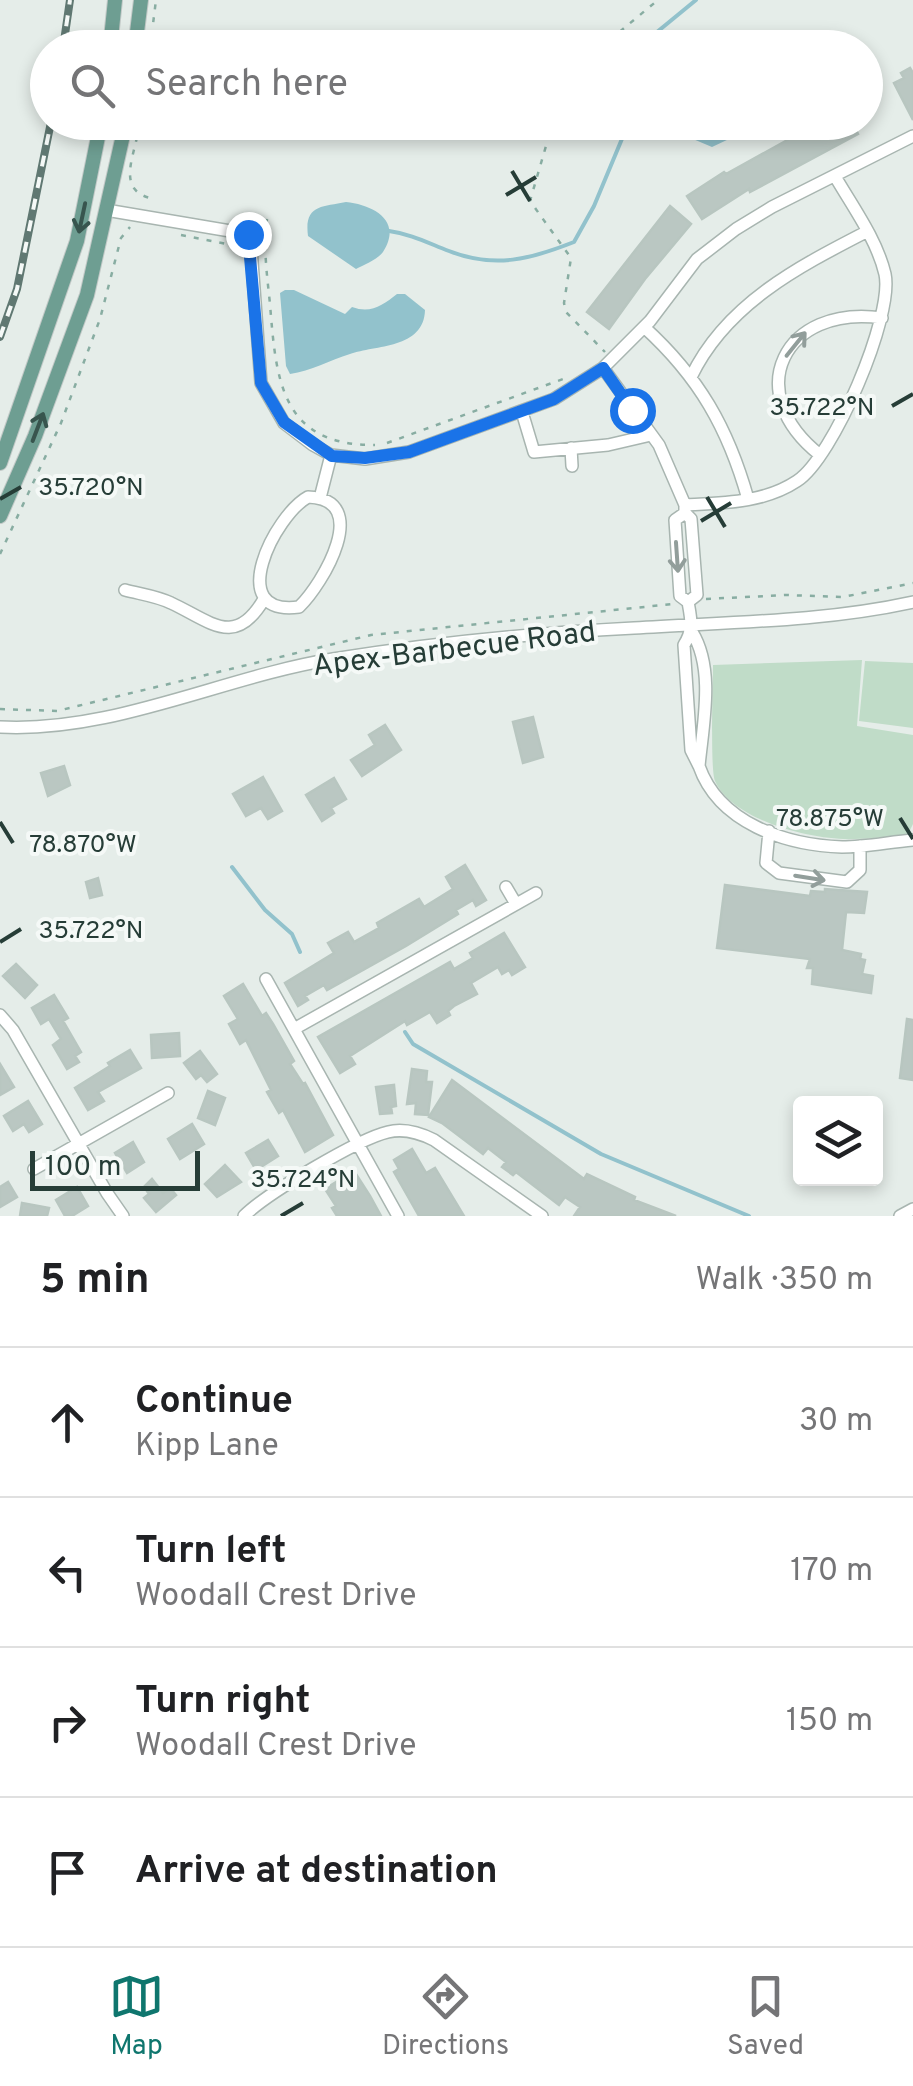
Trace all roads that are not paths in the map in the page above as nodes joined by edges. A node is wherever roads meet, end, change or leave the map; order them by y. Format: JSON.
{"nodes":[{"id":1,"x":114,"y":0,"type":"edge"},
{"id":2,"x":141,"y":0,"type":"edge"},
{"id":3,"x":112,"y":30,"type":"edge"},
{"id":4,"x":137,"y":30,"type":"edge"},
{"id":5,"x":913,"y":136,"type":"edge"},
{"id":6,"x":97,"y":140,"type":"edge"},
{"id":7,"x":122,"y":140,"type":"edge"},
{"id":8,"x":836,"y":178,"type":"junction"},
{"id":9,"x":106,"y":210,"type":"junction"},
{"id":10,"x":866,"y":232,"type":"junction"},
{"id":11,"x":882,"y":318,"type":"junction"},
{"id":12,"x":644,"y":327,"type":"junction"},
{"id":13,"x":603,"y":368,"type":"junction"},
{"id":14,"x":691,"y":377,"type":"junction"},
{"id":15,"x":522,"y":412,"type":"junction"},
{"id":16,"x":651,"y":434,"type":"junction"},
{"id":17,"x":571,"y":448,"type":"junction"},
{"id":18,"x":332,"y":456,"type":"junction"},
{"id":19,"x":820,"y":456,"type":"junction"},
{"id":20,"x":1,"y":458,"type":"edge"},
{"id":21,"x":572,"y":466,"type":"dead end"},
{"id":22,"x":320,"y":498,"type":"junction"},
{"id":23,"x":748,"y":500,"type":"junction"},
{"id":24,"x":685,"y":509,"type":"junction"},
{"id":25,"x":0,"y":516,"type":"edge"},
{"id":26,"x":124,"y":590,"type":"dead end"},
{"id":27,"x":264,"y":599,"type":"junction"},
{"id":28,"x":913,"y":602,"type":"edge"},
{"id":29,"x":692,"y":628,"type":"junction"},
{"id":30,"x":0,"y":726,"type":"edge"},
{"id":31,"x":769,"y":832,"type":"junction"},
{"id":32,"x":913,"y":840,"type":"edge"},
{"id":33,"x":860,"y":846,"type":"junction"},
{"id":34,"x":506,"y":887,"type":"dead end"},
{"id":35,"x":536,"y":893,"type":"dead end"},
{"id":36,"x":516,"y":904,"type":"junction"},
{"id":37,"x":266,"y":978,"type":"dead end"},
{"id":38,"x":0,"y":1014,"type":"edge"},
{"id":39,"x":294,"y":1029,"type":"junction"},
{"id":40,"x":168,"y":1093,"type":"dead end"},
{"id":41,"x":79,"y":1144,"type":"junction"},
{"id":42,"x":359,"y":1144,"type":"junction"},
{"id":43,"x":34,"y":1170,"type":"dead end"},
{"id":44,"x":913,"y":1209,"type":"edge"},
{"id":45,"x":123,"y":1216,"type":"edge"},
{"id":46,"x":244,"y":1216,"type":"edge"},
{"id":47,"x":398,"y":1216,"type":"edge"},
{"id":48,"x":542,"y":1216,"type":"edge"},
{"id":49,"x":900,"y":1216,"type":"edge"}],
"edges":[{"from":1,"to":3,"type":"main road"},
{"from":2,"to":4,"type":"main road"},
{"from":5,"to":8,"type":"street"},
{"from":6,"to":20,"type":"main road","one_way":true},
{"from":7,"to":9,"type":"main road"},
{"from":8,"to":10,"type":"street"},
{"from":8,"to":12,"type":"street"},
{"from":9,"to":18,"type":"street"},
{"from":25,"to":9,"type":"main road","one_way":true},
{"from":10,"to":11,"type":"street"},
{"from":10,"to":14,"type":"street"},
{"from":11,"to":19,"type":"street"},
{"from":19,"to":11,"type":"street","one_way":true},
{"from":12,"to":13,"type":"street"},
{"from":12,"to":14,"type":"street"},
{"from":13,"to":15,"type":"street"},
{"from":13,"to":16,"type":"street"},
{"from":14,"to":23,"type":"street"},
{"from":15,"to":17,"type":"street"},
{"from":15,"to":18,"type":"street"},
{"from":16,"to":17,"type":"street"},
{"from":16,"to":24,"type":"street"},
{"from":17,"to":21,"type":"street"},
{"from":18,"to":22,"type":"street"},
{"from":19,"to":23,"type":"street"},
{"from":22,"to":27,"type":"street"},
{"from":22,"to":27,"type":"street"},
{"from":23,"to":24,"type":"street"},
{"from":24,"to":29,"type":"street"},
{"from":26,"to":27,"type":"street"},
{"from":28,"to":29,"type":"street","name":"Apex-Barbecue Road"},
{"from":29,"to":30,"type":"street","name":"Apex-Barbecue Road"},
{"from":29,"to":31,"type":"street"},
{"from":31,"to":33,"type":"street"},
{"from":31,"to":33,"type":"street","one_way":true},
{"from":32,"to":33,"type":"street"},
{"from":34,"to":36,"type":"street"},
{"from":35,"to":36,"type":"street"},
{"from":36,"to":39,"type":"street"},
{"from":37,"to":39,"type":"street"},
{"from":38,"to":41,"type":"street"},
{"from":39,"to":42,"type":"street"},
{"from":40,"to":41,"type":"street"},
{"from":41,"to":43,"type":"street"},
{"from":41,"to":45,"type":"street"},
{"from":42,"to":46,"type":"street"},
{"from":42,"to":47,"type":"street"},
{"from":42,"to":48,"type":"street"},
{"from":44,"to":49,"type":"street"}]}
